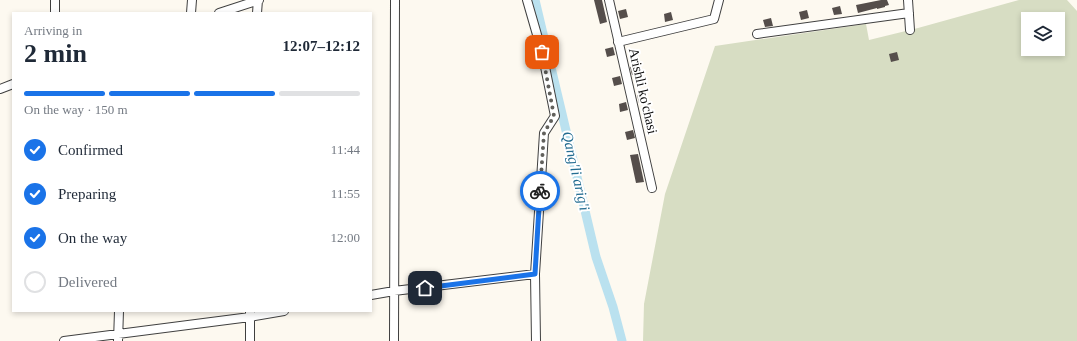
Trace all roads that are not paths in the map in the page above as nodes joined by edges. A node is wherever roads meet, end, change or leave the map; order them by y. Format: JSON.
{"nodes":[{"id":1,"x":55,"y":0,"type":"edge"},
{"id":2,"x":192,"y":0,"type":"edge"},
{"id":3,"x":258,"y":0,"type":"edge"},
{"id":4,"x":395,"y":0,"type":"edge"},
{"id":5,"x":527,"y":0,"type":"edge"},
{"id":6,"x":609,"y":0,"type":"edge"},
{"id":7,"x":719,"y":0,"type":"edge"},
{"id":8,"x":908,"y":0,"type":"edge"},
{"id":9,"x":55,"y":12,"type":"edge"},
{"id":10,"x":191,"y":12,"type":"edge"},
{"id":11,"x":222,"y":12,"type":"edge"},
{"id":12,"x":257,"y":12,"type":"edge"},
{"id":13,"x":909,"y":14,"type":"junction"},
{"id":14,"x":910,"y":30,"type":"dead end"},
{"id":15,"x":757,"y":34,"type":"dead end"},
{"id":16,"x":618,"y":42,"type":"junction"},
{"id":17,"x":12,"y":84,"type":"edge"},
{"id":18,"x":0,"y":89,"type":"edge"},
{"id":19,"x":652,"y":188,"type":"dead end"},
{"id":20,"x":535,"y":274,"type":"junction"},
{"id":21,"x":394,"y":291,"type":"junction"},
{"id":22,"x":372,"y":296,"type":"edge"},
{"id":23,"x":120,"y":312,"type":"edge"},
{"id":24,"x":273,"y":312,"type":"edge"},
{"id":25,"x":250,"y":314,"type":"edge"},
{"id":26,"x":119,"y":337,"type":"edge"},
{"id":27,"x":64,"y":341,"type":"edge"},
{"id":28,"x":250,"y":341,"type":"edge"},
{"id":29,"x":394,"y":341,"type":"edge"},
{"id":30,"x":536,"y":341,"type":"edge"}],
"edges":[{"from":1,"to":9,"type":"street"},
{"from":2,"to":10,"type":"street"},
{"from":3,"to":11,"type":"street"},
{"from":3,"to":12,"type":"street"},
{"from":4,"to":21,"type":"street"},
{"from":5,"to":20,"type":"street"},
{"from":6,"to":16,"type":"street","name":"Arishli ko'chasi"},
{"from":7,"to":16,"type":"street"},
{"from":8,"to":13,"type":"street"},
{"from":13,"to":14,"type":"street"},
{"from":13,"to":15,"type":"street"},
{"from":16,"to":19,"type":"street","name":"Arishli ko'chasi"},
{"from":17,"to":18,"type":"street"},
{"from":20,"to":21,"type":"street"},
{"from":20,"to":30,"type":"street"},
{"from":21,"to":22,"type":"street"},
{"from":21,"to":29,"type":"street"},
{"from":23,"to":26,"type":"street"},
{"from":24,"to":25,"type":"street"},
{"from":25,"to":26,"type":"street"},
{"from":25,"to":28,"type":"street"},
{"from":26,"to":27,"type":"street"}]}
